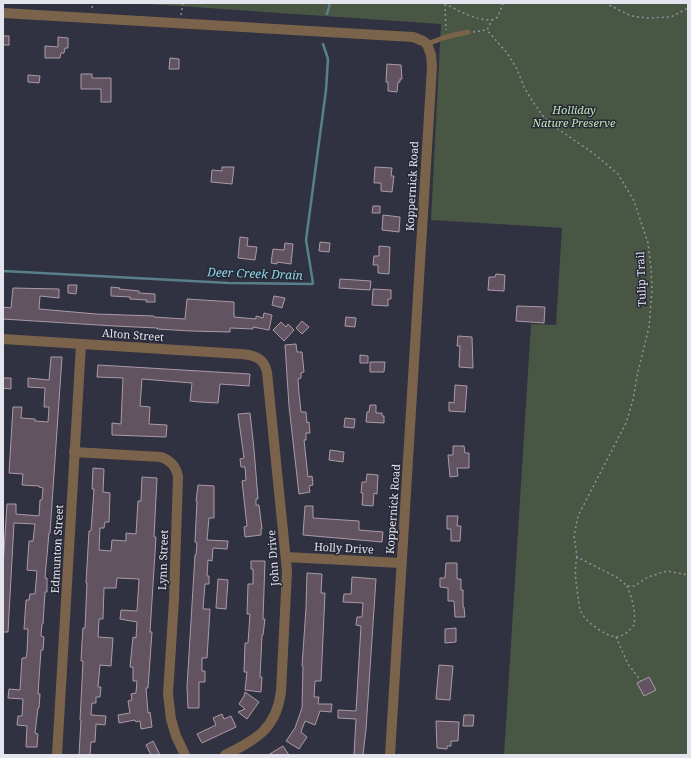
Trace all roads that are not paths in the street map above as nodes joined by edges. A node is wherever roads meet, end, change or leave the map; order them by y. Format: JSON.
{"nodes":[{"id":1,"x":3,"y":13,"type":"edge"},
{"id":2,"x":468,"y":32,"type":"road end"},
{"id":3,"x":426,"y":44,"type":"junction"},
{"id":4,"x":3,"y":339,"type":"edge"},
{"id":5,"x":81,"y":344,"type":"junction"},
{"id":6,"x":260,"y":360,"type":"joint"},
{"id":7,"x":74,"y":452,"type":"junction"},
{"id":8,"x":286,"y":556,"type":"junction"},
{"id":9,"x":401,"y":563,"type":"junction"},
{"id":10,"x":56,"y":755,"type":"edge"},
{"id":11,"x":185,"y":755,"type":"edge"},
{"id":12,"x":225,"y":755,"type":"edge"},
{"id":13,"x":390,"y":755,"type":"edge"}],
"edges":[{"from":1,"to":3,"type":"street"},
{"from":2,"to":3,"type":"lane"},
{"from":3,"to":9,"type":"street","name":"Koppernick Road"},
{"from":4,"to":5,"type":"street","name":"Alton Street"},
{"from":5,"to":6,"type":"street","name":"Alton Street"},
{"from":5,"to":7,"type":"street","name":"Edmunton Street"},
{"from":6,"to":8,"type":"street","name":"John Drive"},
{"from":7,"to":10,"type":"street","name":"Edmunton Street"},
{"from":7,"to":11,"type":"street","name":"Lynn Street"},
{"from":8,"to":9,"type":"street","name":"Holly Drive"},
{"from":8,"to":12,"type":"street","name":"John Drive"},
{"from":9,"to":13,"type":"street","name":"Koppernick Road"}]}
